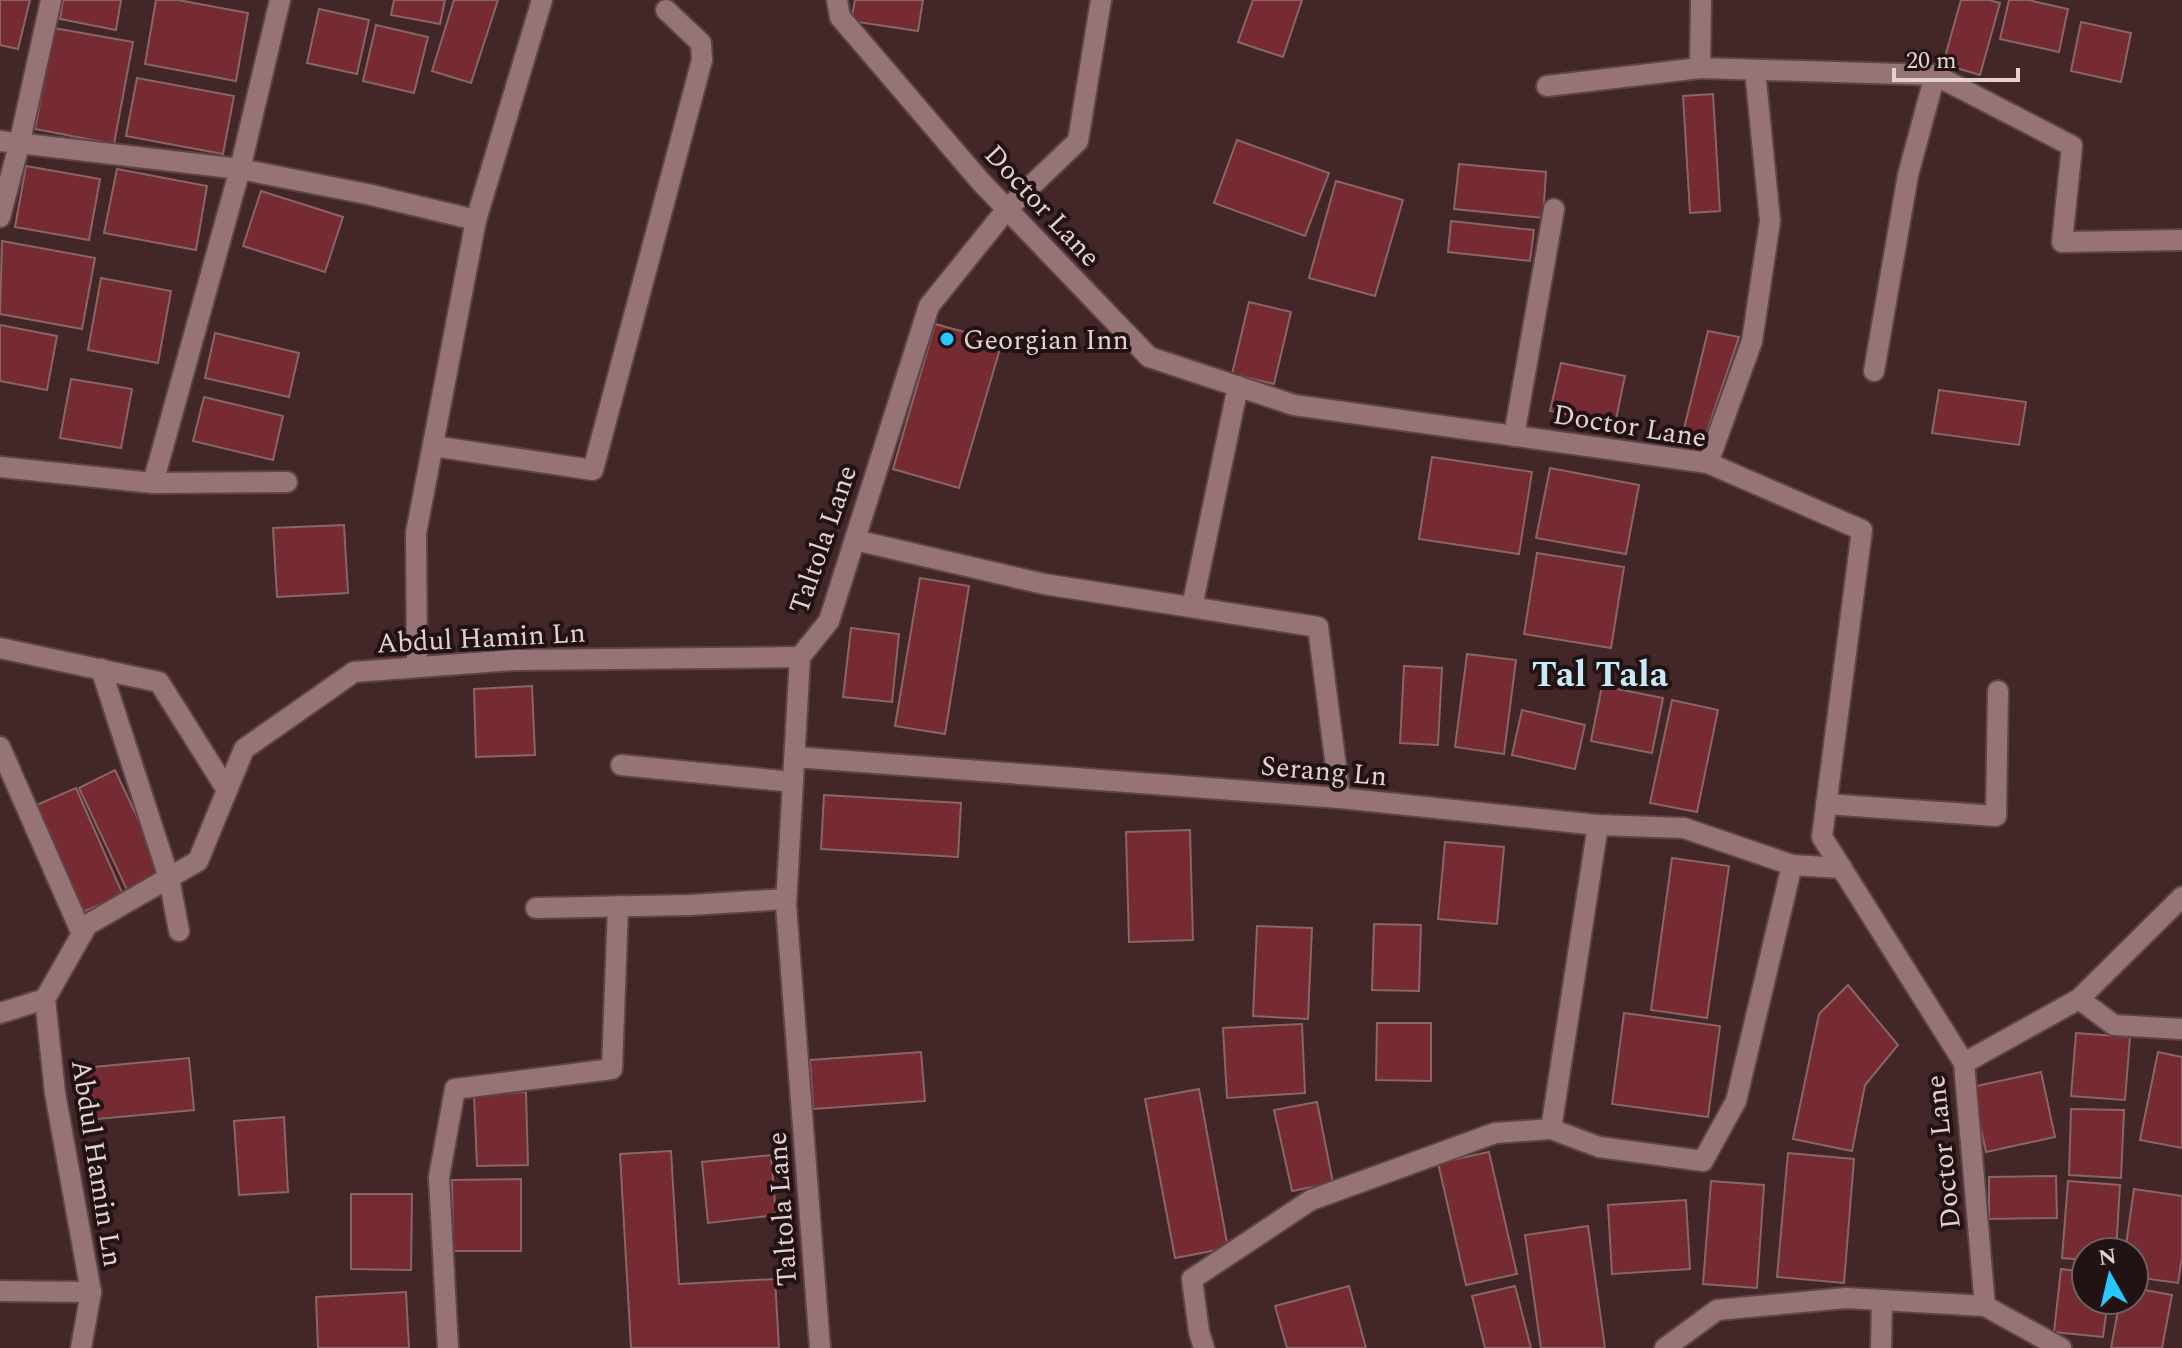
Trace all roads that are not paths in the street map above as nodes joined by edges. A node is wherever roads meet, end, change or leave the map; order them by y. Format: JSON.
{"nodes":[{"id":1,"x":51,"y":0,"type":"edge"},
{"id":2,"x":280,"y":0,"type":"edge"},
{"id":3,"x":542,"y":0,"type":"edge"},
{"id":4,"x":837,"y":0,"type":"edge"},
{"id":5,"x":1101,"y":0,"type":"edge"},
{"id":6,"x":1701,"y":0,"type":"edge"},
{"id":7,"x":666,"y":10,"type":"dead end"},
{"id":8,"x":1700,"y":68,"type":"junction"},
{"id":9,"x":1755,"y":70,"type":"junction"},
{"id":10,"x":1935,"y":75,"type":"junction"},
{"id":11,"x":1547,"y":86,"type":"dead end"},
{"id":12,"x":10,"y":143,"type":"edge"},
{"id":13,"x":240,"y":169,"type":"junction"},
{"id":14,"x":1007,"y":209,"type":"junction"},
{"id":15,"x":1554,"y":209,"type":"dead end"},
{"id":16,"x":0,"y":217,"type":"edge"},
{"id":17,"x":476,"y":220,"type":"junction"},
{"id":18,"x":2182,"y":240,"type":"edge"},
{"id":19,"x":1874,"y":371,"type":"dead end"},
{"id":20,"x":1238,"y":386,"type":"junction"},
{"id":21,"x":1514,"y":436,"type":"junction"},
{"id":22,"x":433,"y":446,"type":"junction"},
{"id":23,"x":1708,"y":463,"type":"junction"},
{"id":24,"x":0,"y":467,"type":"edge"},
{"id":25,"x":287,"y":482,"type":"dead end"},
{"id":26,"x":153,"y":483,"type":"junction"},
{"id":27,"x":855,"y":540,"type":"junction"},
{"id":28,"x":1192,"y":607,"type":"junction"},
{"id":29,"x":0,"y":648,"type":"edge"},
{"id":30,"x":800,"y":657,"type":"junction"},
{"id":31,"x":417,"y":667,"type":"junction"},
{"id":32,"x":101,"y":669,"type":"junction"},
{"id":33,"x":1998,"y":691,"type":"dead end"},
{"id":34,"x":0,"y":747,"type":"edge"},
{"id":35,"x":795,"y":757,"type":"junction"},
{"id":36,"x":621,"y":765,"type":"dead end"},
{"id":37,"x":793,"y":782,"type":"junction"},
{"id":38,"x":227,"y":790,"type":"junction"},
{"id":39,"x":1340,"y":798,"type":"junction"},
{"id":40,"x":1826,"y":804,"type":"junction"},
{"id":41,"x":1598,"y":825,"type":"junction"},
{"id":42,"x":1792,"y":865,"type":"junction"},
{"id":43,"x":1842,"y":868,"type":"junction"},
{"id":44,"x":169,"y":878,"type":"junction"},
{"id":45,"x":2182,"y":897,"type":"edge"},
{"id":46,"x":786,"y":899,"type":"junction"},
{"id":47,"x":618,"y":906,"type":"junction"},
{"id":48,"x":536,"y":908,"type":"dead end"},
{"id":49,"x":179,"y":931,"type":"dead end"},
{"id":50,"x":82,"y":934,"type":"junction"},
{"id":51,"x":45,"y":999,"type":"junction"},
{"id":52,"x":2079,"y":999,"type":"junction"},
{"id":53,"x":0,"y":1013,"type":"edge"},
{"id":54,"x":2182,"y":1029,"type":"edge"},
{"id":55,"x":1964,"y":1063,"type":"junction"},
{"id":56,"x":1551,"y":1129,"type":"junction"},
{"id":57,"x":0,"y":1291,"type":"edge"},
{"id":58,"x":91,"y":1292,"type":"junction"},
{"id":59,"x":1882,"y":1300,"type":"junction"},
{"id":60,"x":1985,"y":1306,"type":"junction"},
{"id":61,"x":81,"y":1348,"type":"edge"},
{"id":62,"x":448,"y":1348,"type":"edge"},
{"id":63,"x":820,"y":1348,"type":"edge"},
{"id":64,"x":1204,"y":1348,"type":"edge"},
{"id":65,"x":1665,"y":1348,"type":"edge"},
{"id":66,"x":1881,"y":1348,"type":"edge"},
{"id":67,"x":2061,"y":1348,"type":"edge"}],
"edges":[{"from":1,"to":12,"type":"street"},
{"from":2,"to":13,"type":"street"},
{"from":3,"to":17,"type":"street"},
{"from":4,"to":14,"type":"street","name":"Doctor Lane"},
{"from":5,"to":14,"type":"street","name":"Taltola Lane"},
{"from":6,"to":8,"type":"street"},
{"from":7,"to":22,"type":"street"},
{"from":8,"to":9,"type":"street"},
{"from":8,"to":11,"type":"street"},
{"from":9,"to":10,"type":"street"},
{"from":9,"to":23,"type":"street"},
{"from":10,"to":18,"type":"street"},
{"from":10,"to":19,"type":"street"},
{"from":12,"to":13,"type":"street"},
{"from":12,"to":16,"type":"street"},
{"from":13,"to":17,"type":"street"},
{"from":13,"to":26,"type":"street"},
{"from":14,"to":20,"type":"street","name":"Doctor Lane"},
{"from":14,"to":27,"type":"street","name":"Taltola Lane"},
{"from":15,"to":21,"type":"street"},
{"from":17,"to":22,"type":"street"},
{"from":20,"to":21,"type":"street","name":"Doctor Lane"},
{"from":20,"to":28,"type":"street"},
{"from":21,"to":23,"type":"street","name":"Doctor Lane"},
{"from":22,"to":31,"type":"street"},
{"from":23,"to":40,"type":"street","name":"Doctor Lane"},
{"from":24,"to":26,"type":"street"},
{"from":25,"to":26,"type":"street"},
{"from":27,"to":28,"type":"street"},
{"from":27,"to":30,"type":"street","name":"Taltola Lane"},
{"from":28,"to":39,"type":"street"},
{"from":29,"to":32,"type":"street"},
{"from":30,"to":31,"type":"street","name":"Abdul Hamin Ln"},
{"from":30,"to":35,"type":"street","name":"Taltola Lane"},
{"from":31,"to":38,"type":"street","name":"Abdul Hamin Ln"},
{"from":32,"to":38,"type":"street"},
{"from":32,"to":44,"type":"street"},
{"from":33,"to":40,"type":"street"},
{"from":34,"to":50,"type":"street"},
{"from":35,"to":37,"type":"street","name":"Taltola Lane"},
{"from":35,"to":39,"type":"street","name":"Serang Ln"},
{"from":36,"to":37,"type":"street"},
{"from":37,"to":46,"type":"street","name":"Taltola Lane"},
{"from":38,"to":44,"type":"street","name":"Abdul Hamin Ln"},
{"from":39,"to":41,"type":"street","name":"Serang Ln"},
{"from":40,"to":43,"type":"street","name":"Doctor Lane"},
{"from":41,"to":42,"type":"street","name":"Serang Ln"},
{"from":41,"to":56,"type":"street"},
{"from":42,"to":43,"type":"street","name":"Serang Ln"},
{"from":42,"to":56,"type":"street"},
{"from":43,"to":55,"type":"street","name":"Doctor Lane"},
{"from":44,"to":49,"type":"street"},
{"from":44,"to":50,"type":"street","name":"Abdul Hamin Ln"},
{"from":45,"to":52,"type":"street"},
{"from":46,"to":47,"type":"street"},
{"from":46,"to":63,"type":"street","name":"Taltola Lane"},
{"from":47,"to":48,"type":"street"},
{"from":47,"to":62,"type":"street"},
{"from":50,"to":51,"type":"street","name":"Abdul Hamin Ln"},
{"from":51,"to":53,"type":"street"},
{"from":51,"to":58,"type":"street","name":"Abdul Hamin Ln"},
{"from":52,"to":54,"type":"street"},
{"from":52,"to":55,"type":"street"},
{"from":55,"to":60,"type":"street","name":"Doctor Lane"},
{"from":56,"to":64,"type":"street"},
{"from":57,"to":58,"type":"street"},
{"from":58,"to":61,"type":"street"},
{"from":59,"to":60,"type":"street"},
{"from":59,"to":65,"type":"street"},
{"from":59,"to":66,"type":"street"},
{"from":60,"to":67,"type":"street"}]}
